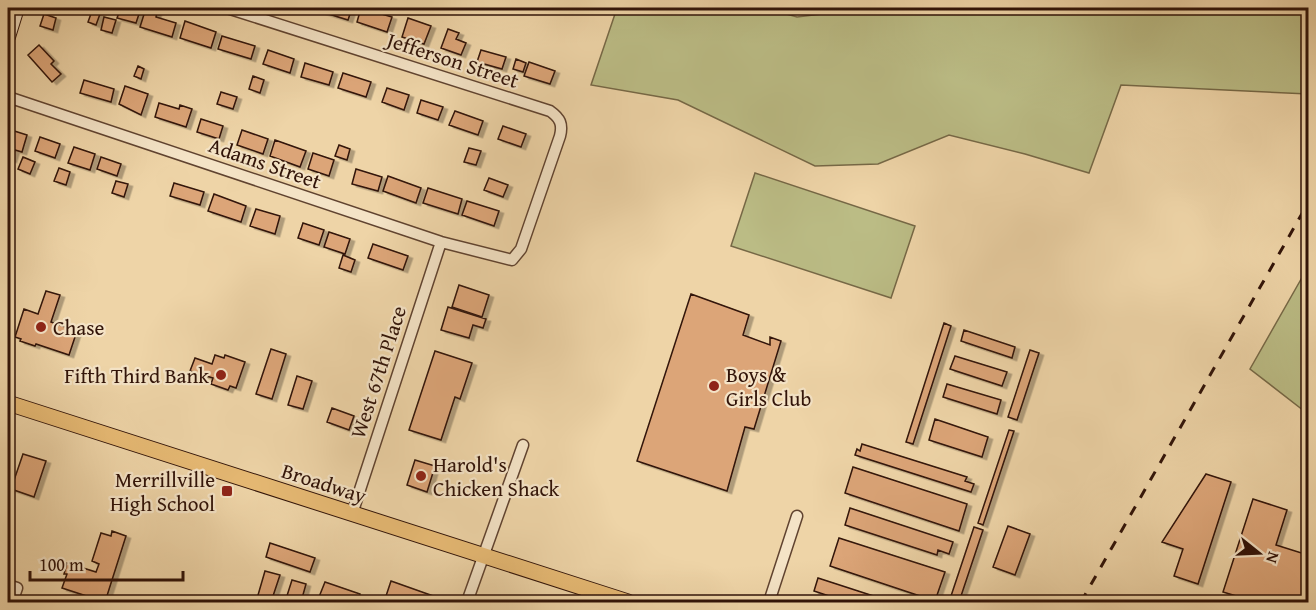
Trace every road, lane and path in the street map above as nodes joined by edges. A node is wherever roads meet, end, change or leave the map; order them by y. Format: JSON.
{"nodes":[{"id":1,"x":17,"y":8,"type":"edge"},
{"id":2,"x":227,"y":8,"type":"edge"},
{"id":3,"x":8,"y":37,"type":"edge"},
{"id":4,"x":8,"y":97,"type":"edge"},
{"id":5,"x":441,"y":242,"type":"junction"},
{"id":6,"x":512,"y":260,"type":"joint"},
{"id":7,"x":8,"y":403,"type":"edge"},
{"id":8,"x":523,"y":445,"type":"dead end"},
{"id":9,"x":352,"y":514,"type":"junction"},
{"id":10,"x":797,"y":516,"type":"dead end"},
{"id":11,"x":482,"y":555,"type":"junction"},
{"id":12,"x":12,"y":586,"type":"edge"},
{"id":13,"x":12,"y":603,"type":"edge"},
{"id":14,"x":467,"y":603,"type":"edge"},
{"id":15,"x":628,"y":603,"type":"edge"},
{"id":16,"x":769,"y":603,"type":"edge"}],
"edges":[{"from":1,"to":3,"type":"street"},
{"from":2,"to":6,"type":"street","name":"Jefferson Street"},
{"from":4,"to":5,"type":"street","name":"Adams Street"},
{"from":5,"to":6,"type":"street","name":"Adams Street"},
{"from":5,"to":9,"type":"street","name":"West 67th Place"},
{"from":7,"to":9,"type":"main road","name":"Broadway"},
{"from":8,"to":11,"type":"street"},
{"from":9,"to":11,"type":"main road","name":"Broadway"},
{"from":10,"to":16,"type":"street"},
{"from":11,"to":14,"type":"street"},
{"from":11,"to":15,"type":"main road","name":"Broadway"},
{"from":12,"to":13,"type":"street"}]}
